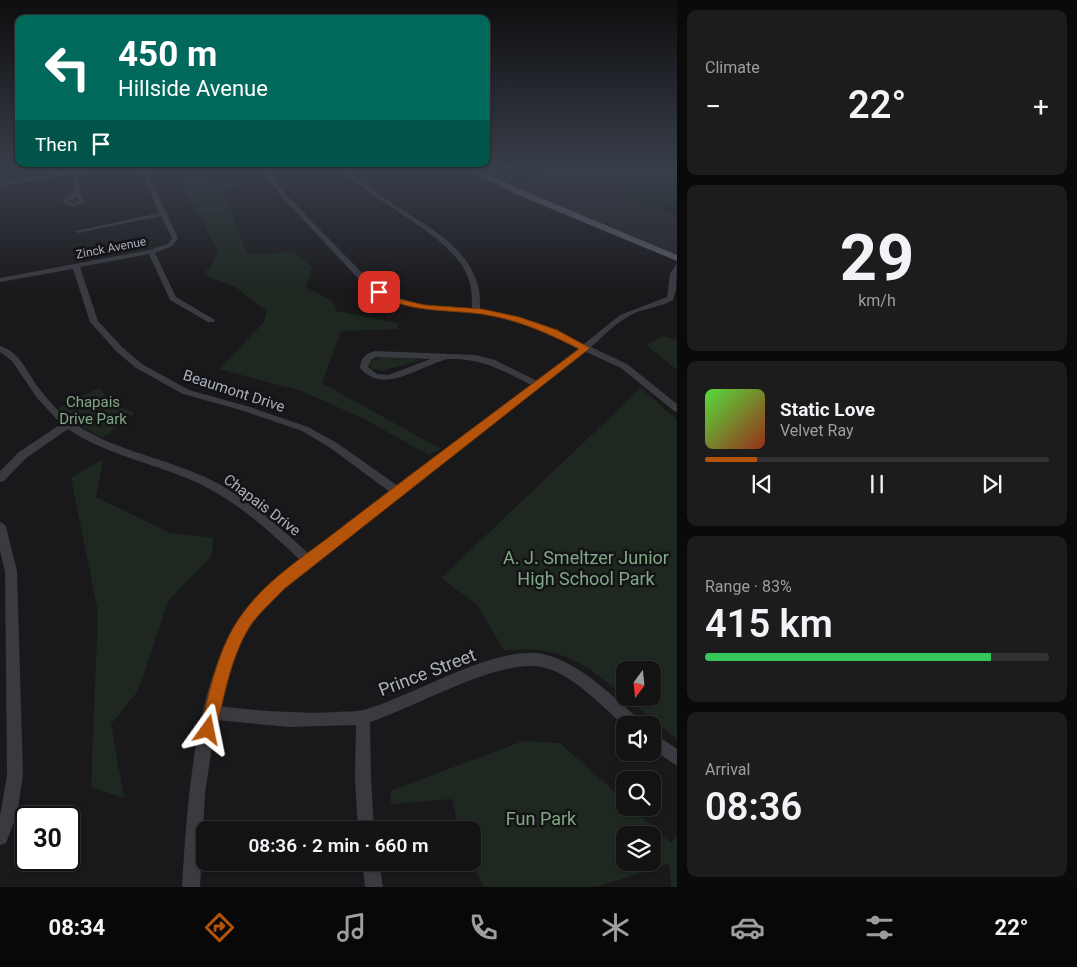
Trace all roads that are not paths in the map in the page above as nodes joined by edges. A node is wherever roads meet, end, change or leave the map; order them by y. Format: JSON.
{"nodes":[{"id":1,"x":161,"y":210,"type":"edge"},
{"id":2,"x":298,"y":210,"type":"edge"},
{"id":3,"x":399,"y":210,"type":"edge"},
{"id":4,"x":562,"y":210,"type":"edge"},
{"id":5,"x":162,"y":214,"type":"junction"},
{"id":6,"x":78,"y":231,"type":"dead end"},
{"id":7,"x":152,"y":252,"type":"junction"},
{"id":8,"x":677,"y":258,"type":"edge"},
{"id":9,"x":76,"y":266,"type":"junction"},
{"id":10,"x":677,"y":267,"type":"edge"},
{"id":11,"x":0,"y":280,"type":"edge"},
{"id":12,"x":476,"y":311,"type":"junction"},
{"id":13,"x":210,"y":320,"type":"dead end"},
{"id":14,"x":585,"y":348,"type":"junction"},
{"id":15,"x":0,"y":350,"type":"edge"},
{"id":16,"x":444,"y":357,"type":"junction"},
{"id":17,"x":538,"y":385,"type":"junction"},
{"id":18,"x":677,"y":409,"type":"edge"},
{"id":19,"x":68,"y":424,"type":"junction"},
{"id":20,"x":0,"y":478,"type":"edge"},
{"id":21,"x":397,"y":491,"type":"junction"},
{"id":22,"x":0,"y":526,"type":"edge"},
{"id":23,"x":308,"y":561,"type":"junction"},
{"id":24,"x":211,"y":712,"type":"junction"},
{"id":25,"x":624,"y":716,"type":"edge"},
{"id":26,"x":363,"y":717,"type":"junction"},
{"id":27,"x":661,"y":746,"type":"edge"},
{"id":28,"x":677,"y":758,"type":"edge"},
{"id":29,"x":365,"y":821,"type":"edge"},
{"id":30,"x":0,"y":836,"type":"edge"},
{"id":31,"x":371,"y":871,"type":"edge"},
{"id":32,"x":191,"y":887,"type":"edge"},
{"id":33,"x":374,"y":887,"type":"edge"}],
"edges":[{"from":1,"to":5,"type":"street","name":"Zinck Avenue"},
{"from":2,"to":12,"type":"street"},
{"from":3,"to":12,"type":"street"},
{"from":4,"to":8,"type":"main road"},
{"from":5,"to":6,"type":"street"},
{"from":5,"to":7,"type":"street","name":"Zinck Avenue"},
{"from":7,"to":9,"type":"street","name":"Zinck Avenue"},
{"from":7,"to":13,"type":"street"},
{"from":9,"to":11,"type":"street","name":"Zinck Avenue"},
{"from":9,"to":21,"type":"street","name":"Beaumont Drive"},
{"from":10,"to":14,"type":"street"},
{"from":12,"to":14,"type":"street"},
{"from":14,"to":17,"type":"street"},
{"from":14,"to":18,"type":"street"},
{"from":15,"to":19,"type":"street","name":"Chapais Drive"},
{"from":16,"to":16,"type":"street"},
{"from":16,"to":17,"type":"street"},
{"from":17,"to":21,"type":"street"},
{"from":19,"to":20,"type":"street"},
{"from":19,"to":23,"type":"street","name":"Chapais Drive"},
{"from":21,"to":23,"type":"street"},
{"from":22,"to":30,"type":"street"},
{"from":23,"to":24,"type":"street"},
{"from":24,"to":26,"type":"street","name":"Prince Street"},
{"from":24,"to":32,"type":"street"},
{"from":25,"to":26,"type":"street","name":"Prince Street"},
{"from":26,"to":29,"type":"street"},
{"from":27,"to":28,"type":"street"},
{"from":31,"to":33,"type":"street"}]}
